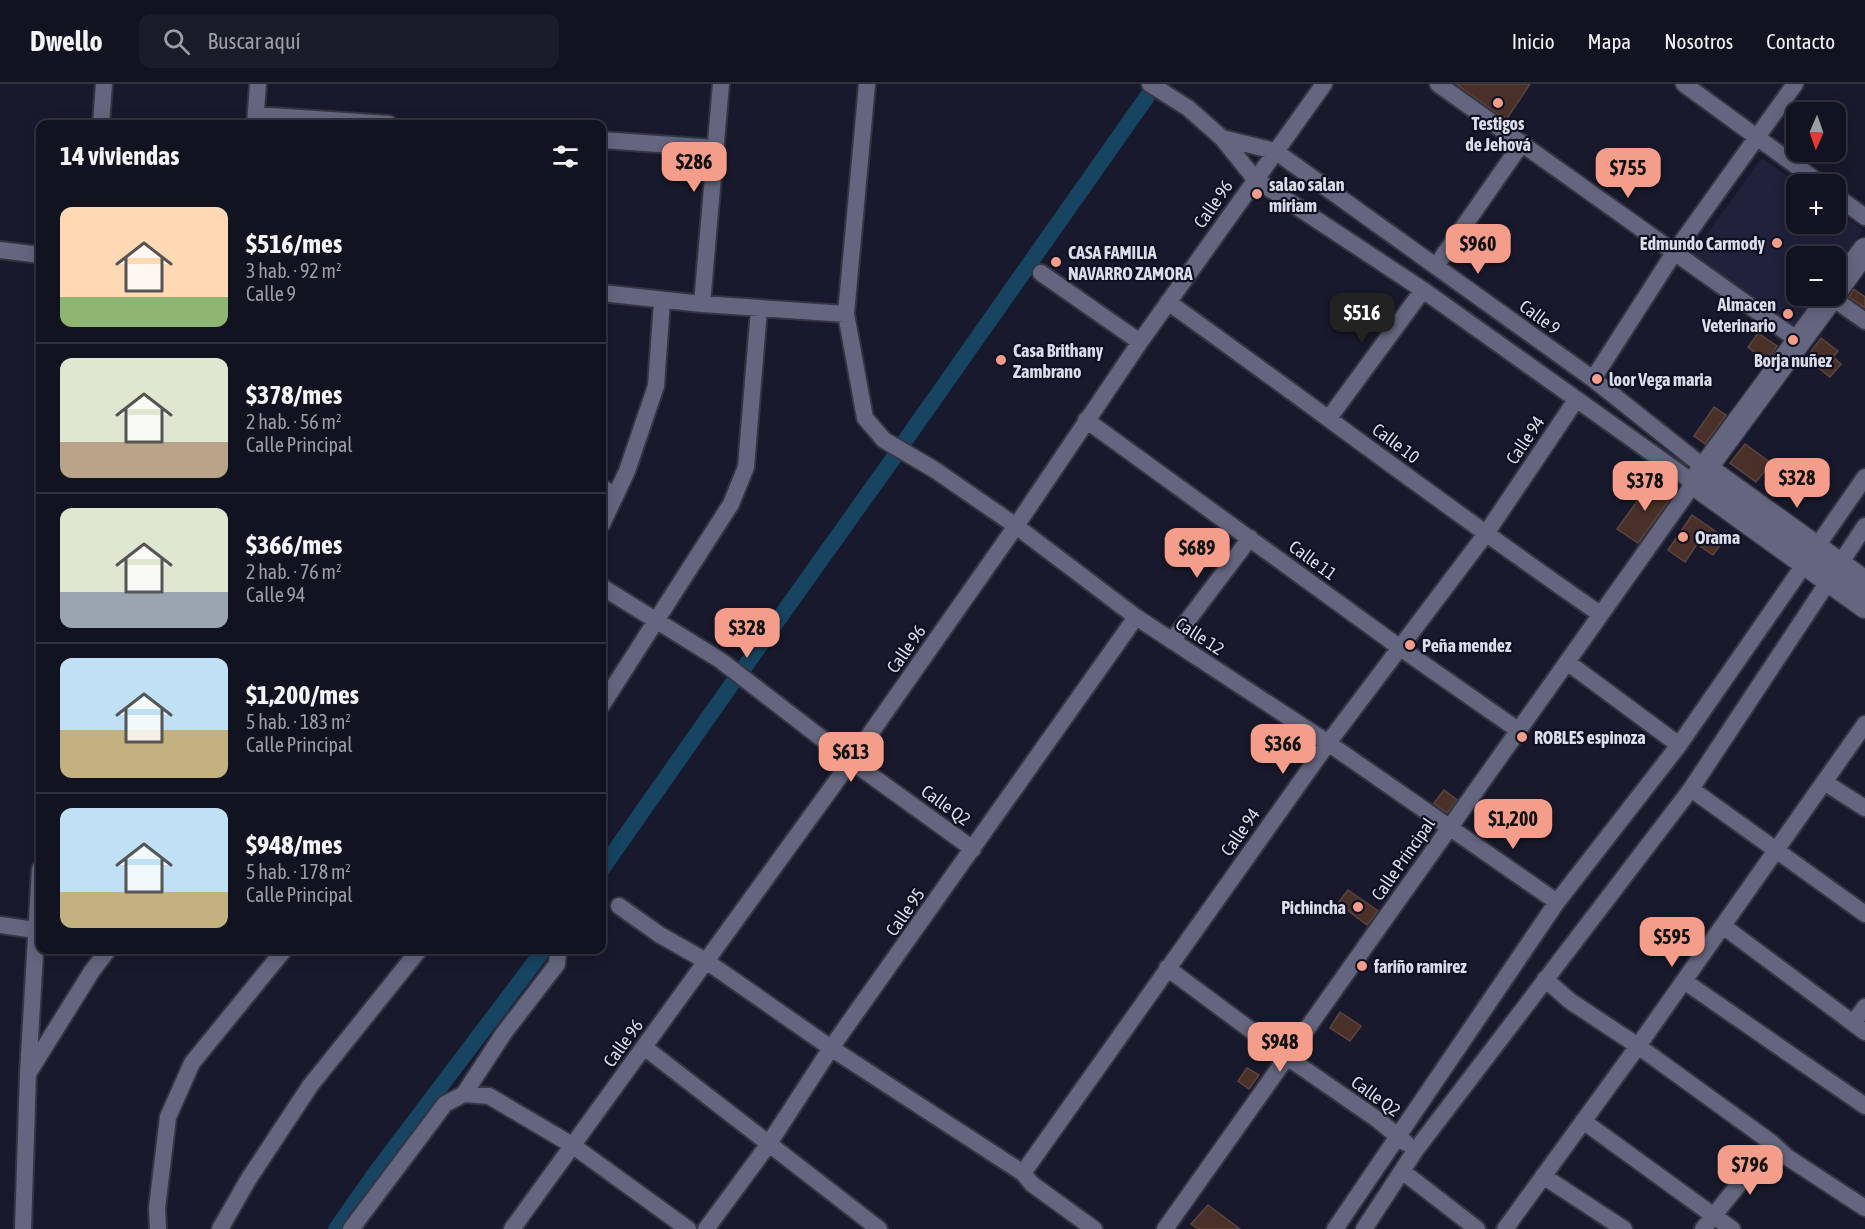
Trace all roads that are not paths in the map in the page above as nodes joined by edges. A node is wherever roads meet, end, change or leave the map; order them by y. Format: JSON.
{"nodes":[{"id":1,"x":104,"y":84,"type":"edge"},
{"id":2,"x":258,"y":84,"type":"edge"},
{"id":3,"x":721,"y":84,"type":"edge"},
{"id":4,"x":867,"y":84,"type":"edge"},
{"id":5,"x":1150,"y":84,"type":"edge"},
{"id":6,"x":1324,"y":84,"type":"edge"},
{"id":7,"x":1438,"y":84,"type":"edge"},
{"id":8,"x":1684,"y":84,"type":"edge"},
{"id":9,"x":1795,"y":84,"type":"edge"},
{"id":10,"x":101,"y":120,"type":"edge"},
{"id":11,"x":255,"y":120,"type":"edge"},
{"id":12,"x":1756,"y":137,"type":"junction"},
{"id":13,"x":1222,"y":138,"type":"junction"},
{"id":14,"x":606,"y":140,"type":"edge"},
{"id":15,"x":1522,"y":143,"type":"junction"},
{"id":16,"x":715,"y":148,"type":"junction"},
{"id":17,"x":1275,"y":151,"type":"junction"},
{"id":18,"x":1807,"y":174,"type":"edge"},
{"id":19,"x":1255,"y":178,"type":"junction"},
{"id":20,"x":1846,"y":203,"type":"edge"},
{"id":21,"x":1865,"y":217,"type":"edge"},
{"id":22,"x":0,"y":250,"type":"edge"},
{"id":23,"x":1865,"y":250,"type":"edge"},
{"id":24,"x":1674,"y":253,"type":"junction"},
{"id":25,"x":36,"y":254,"type":"edge"},
{"id":26,"x":1436,"y":266,"type":"junction"},
{"id":27,"x":1041,"y":273,"type":"dead end"},
{"id":28,"x":1846,"y":276,"type":"edge"},
{"id":29,"x":1423,"y":290,"type":"junction"},
{"id":30,"x":606,"y":294,"type":"edge"},
{"id":31,"x":662,"y":301,"type":"junction"},
{"id":32,"x":1168,"y":302,"type":"junction"},
{"id":33,"x":702,"y":304,"type":"junction"},
{"id":34,"x":1846,"y":305,"type":"edge"},
{"id":35,"x":1824,"y":306,"type":"edge"},
{"id":36,"x":759,"y":309,"type":"junction"},
{"id":37,"x":846,"y":314,"type":"junction"},
{"id":38,"x":1865,"y":321,"type":"edge"},
{"id":39,"x":1799,"y":341,"type":"junction"},
{"id":40,"x":1140,"y":342,"type":"junction"},
{"id":41,"x":1593,"y":379,"type":"junction"},
{"id":42,"x":1576,"y":400,"type":"junction"},
{"id":43,"x":1329,"y":418,"type":"junction"},
{"id":44,"x":1086,"y":420,"type":"junction"},
{"id":45,"x":1699,"y":476,"type":"junction"},
{"id":46,"x":1865,"y":477,"type":"edge"},
{"id":47,"x":609,"y":491,"type":"edge"},
{"id":48,"x":1016,"y":526,"type":"junction"},
{"id":49,"x":1865,"y":526,"type":"edge"},
{"id":50,"x":1485,"y":535,"type":"junction"},
{"id":51,"x":1250,"y":538,"type":"junction"},
{"id":52,"x":1810,"y":555,"type":"junction"},
{"id":53,"x":1834,"y":571,"type":"junction"},
{"id":54,"x":1865,"y":583,"type":"edge"},
{"id":55,"x":606,"y":590,"type":"edge"},
{"id":56,"x":1865,"y":606,"type":"edge"},
{"id":57,"x":1600,"y":614,"type":"junction"},
{"id":58,"x":1136,"y":617,"type":"junction"},
{"id":59,"x":655,"y":622,"type":"junction"},
{"id":60,"x":1172,"y":641,"type":"junction"},
{"id":61,"x":1399,"y":646,"type":"junction"},
{"id":62,"x":1567,"y":662,"type":"junction"},
{"id":63,"x":606,"y":699,"type":"edge"},
{"id":64,"x":1865,"y":724,"type":"edge"},
{"id":65,"x":1518,"y":730,"type":"junction"},
{"id":66,"x":1328,"y":743,"type":"junction"},
{"id":67,"x":1679,"y":745,"type":"junction"},
{"id":68,"x":851,"y":761,"type":"junction"},
{"id":69,"x":1824,"y":782,"type":"junction"},
{"id":70,"x":1691,"y":789,"type":"junction"},
{"id":71,"x":1865,"y":807,"type":"edge"},
{"id":72,"x":1449,"y":828,"type":"junction"},
{"id":73,"x":973,"y":849,"type":"junction"},
{"id":74,"x":1776,"y":850,"type":"junction"},
{"id":75,"x":1557,"y":902,"type":"junction"},
{"id":76,"x":619,"y":906,"type":"dead end"},
{"id":77,"x":1865,"y":914,"type":"edge"},
{"id":78,"x":36,"y":918,"type":"edge"},
{"id":79,"x":0,"y":926,"type":"edge"},
{"id":80,"x":1723,"y":926,"type":"junction"},
{"id":81,"x":35,"y":930,"type":"junction"},
{"id":82,"x":105,"y":954,"type":"edge"},
{"id":83,"x":281,"y":954,"type":"edge"},
{"id":84,"x":415,"y":954,"type":"edge"},
{"id":85,"x":558,"y":954,"type":"edge"},
{"id":86,"x":706,"y":961,"type":"junction"},
{"id":87,"x":1167,"y":968,"type":"junction"},
{"id":88,"x":1545,"y":978,"type":"junction"},
{"id":89,"x":1684,"y":981,"type":"junction"},
{"id":90,"x":1865,"y":1007,"type":"edge"},
{"id":91,"x":1859,"y":1028,"type":"edge"},
{"id":92,"x":1638,"y":1046,"type":"junction"},
{"id":93,"x":644,"y":1047,"type":"junction"},
{"id":94,"x":831,"y":1048,"type":"junction"},
{"id":95,"x":1287,"y":1057,"type":"junction"},
{"id":96,"x":28,"y":1073,"type":"junction"},
{"id":97,"x":464,"y":1094,"type":"junction"},
{"id":98,"x":1865,"y":1106,"type":"edge"},
{"id":99,"x":1583,"y":1121,"type":"junction"},
{"id":100,"x":1398,"y":1137,"type":"junction"},
{"id":101,"x":1772,"y":1143,"type":"junction"},
{"id":102,"x":572,"y":1145,"type":"junction"},
{"id":103,"x":768,"y":1145,"type":"junction"},
{"id":104,"x":1415,"y":1151,"type":"junction"},
{"id":105,"x":1402,"y":1171,"type":"junction"},
{"id":106,"x":1023,"y":1173,"type":"junction"},
{"id":107,"x":1543,"y":1176,"type":"junction"},
{"id":108,"x":1865,"y":1208,"type":"edge"},
{"id":109,"x":1712,"y":1215,"type":"junction"},
{"id":110,"x":23,"y":1229,"type":"edge"},
{"id":111,"x":158,"y":1229,"type":"edge"},
{"id":112,"x":220,"y":1229,"type":"edge"},
{"id":113,"x":351,"y":1229,"type":"edge"},
{"id":114,"x":512,"y":1229,"type":"edge"},
{"id":115,"x":688,"y":1229,"type":"edge"},
{"id":116,"x":706,"y":1229,"type":"edge"},
{"id":117,"x":879,"y":1229,"type":"edge"},
{"id":118,"x":1094,"y":1229,"type":"edge"},
{"id":119,"x":1165,"y":1229,"type":"edge"},
{"id":120,"x":1335,"y":1229,"type":"edge"},
{"id":121,"x":1364,"y":1229,"type":"edge"},
{"id":122,"x":1477,"y":1229,"type":"edge"},
{"id":123,"x":1505,"y":1229,"type":"edge"},
{"id":124,"x":1624,"y":1229,"type":"edge"},
{"id":125,"x":1702,"y":1229,"type":"edge"},
{"id":126,"x":1732,"y":1229,"type":"edge"}],
"edges":[{"from":1,"to":10,"type":"street"},
{"from":2,"to":11,"type":"street"},
{"from":3,"to":16,"type":"street"},
{"from":4,"to":37,"type":"street","name":"Calle 12"},
{"from":5,"to":13,"type":"street","name":"Calle 9"},
{"from":6,"to":17,"type":"street","name":"Calle 96"},
{"from":7,"to":15,"type":"street"},
{"from":8,"to":12,"type":"street"},
{"from":9,"to":12,"type":"street"},
{"from":12,"to":18,"type":"street"},
{"from":12,"to":24,"type":"street"},
{"from":13,"to":17,"type":"street","name":"Calle 9"},
{"from":13,"to":19,"type":"street","name":"Calle 9"},
{"from":14,"to":16,"type":"street"},
{"from":15,"to":24,"type":"street"},
{"from":15,"to":26,"type":"street"},
{"from":16,"to":33,"type":"street"},
{"from":17,"to":19,"type":"street","name":"Calle 96"},
{"from":17,"to":26,"type":"street","name":"Calle 9"},
{"from":19,"to":29,"type":"street","name":"Calle 9"},
{"from":19,"to":32,"type":"street","name":"Calle 96"},
{"from":20,"to":21,"type":"street"},
{"from":22,"to":25,"type":"street"},
{"from":23,"to":28,"type":"street"},
{"from":24,"to":39,"type":"street"},
{"from":24,"to":41,"type":"street"},
{"from":26,"to":41,"type":"street","name":"Calle 9"},
{"from":27,"to":40,"type":"street"},
{"from":29,"to":42,"type":"street","name":"Calle 9"},
{"from":29,"to":43,"type":"street"},
{"from":30,"to":31,"type":"street"},
{"from":31,"to":33,"type":"street"},
{"from":31,"to":47,"type":"street"},
{"from":32,"to":40,"type":"street","name":"Calle 96"},
{"from":32,"to":43,"type":"street","name":"Calle 10"},
{"from":33,"to":36,"type":"street"},
{"from":34,"to":38,"type":"street"},
{"from":35,"to":39,"type":"street"},
{"from":36,"to":37,"type":"street"},
{"from":36,"to":59,"type":"street"},
{"from":37,"to":48,"type":"street","name":"Calle 12"},
{"from":39,"to":45,"type":"street"},
{"from":40,"to":44,"type":"street","name":"Calle 96"},
{"from":41,"to":45,"type":"street","name":"Calle 9"},
{"from":42,"to":45,"type":"street","name":"Calle 9"},
{"from":42,"to":50,"type":"street","name":"Calle 94"},
{"from":43,"to":50,"type":"street","name":"Calle 10"},
{"from":44,"to":48,"type":"street","name":"Calle 96"},
{"from":44,"to":51,"type":"street","name":"Calle 11"},
{"from":45,"to":52,"type":"street"},
{"from":45,"to":57,"type":"street","name":"Calle Principal"},
{"from":46,"to":52,"type":"street"},
{"from":48,"to":58,"type":"street","name":"Calle 12"},
{"from":48,"to":68,"type":"street","name":"Calle 96"},
{"from":49,"to":53,"type":"street"},
{"from":50,"to":57,"type":"street","name":"Calle 10"},
{"from":50,"to":61,"type":"street","name":"Calle 94"},
{"from":51,"to":60,"type":"street"},
{"from":51,"to":61,"type":"street","name":"Calle 11"},
{"from":52,"to":53,"type":"street"},
{"from":52,"to":67,"type":"street"},
{"from":53,"to":54,"type":"street"},
{"from":53,"to":56,"type":"street"},
{"from":53,"to":70,"type":"street"},
{"from":55,"to":59,"type":"street","name":"Calle Q2"},
{"from":57,"to":62,"type":"street","name":"Calle Principal"},
{"from":58,"to":60,"type":"street","name":"Calle 12"},
{"from":58,"to":73,"type":"street","name":"Calle 95"},
{"from":59,"to":63,"type":"street"},
{"from":59,"to":68,"type":"street","name":"Calle Q2"},
{"from":60,"to":66,"type":"street","name":"Calle 12"},
{"from":61,"to":65,"type":"street","name":"Calle 11"},
{"from":61,"to":66,"type":"street","name":"Calle 94"},
{"from":62,"to":65,"type":"street","name":"Calle Principal"},
{"from":62,"to":67,"type":"street"},
{"from":64,"to":69,"type":"street"},
{"from":65,"to":72,"type":"street","name":"Calle Principal"},
{"from":66,"to":72,"type":"street","name":"Calle 12"},
{"from":66,"to":87,"type":"street","name":"Calle 94"},
{"from":67,"to":75,"type":"street"},
{"from":68,"to":73,"type":"street","name":"Calle Q2"},
{"from":68,"to":86,"type":"street","name":"Calle 96"},
{"from":69,"to":71,"type":"street"},
{"from":69,"to":74,"type":"street"},
{"from":70,"to":74,"type":"street"},
{"from":70,"to":88,"type":"street"},
{"from":72,"to":75,"type":"street","name":"Calle 12"},
{"from":72,"to":95,"type":"street","name":"Calle Principal"},
{"from":73,"to":94,"type":"street","name":"Calle 95"},
{"from":74,"to":77,"type":"street"},
{"from":74,"to":80,"type":"street"},
{"from":75,"to":100,"type":"street"},
{"from":76,"to":86,"type":"street"},
{"from":78,"to":81,"type":"street"},
{"from":79,"to":81,"type":"street"},
{"from":80,"to":89,"type":"street"},
{"from":80,"to":91,"type":"street"},
{"from":81,"to":96,"type":"street"},
{"from":82,"to":96,"type":"street"},
{"from":83,"to":111,"type":"street"},
{"from":84,"to":112,"type":"street"},
{"from":85,"to":97,"type":"street"},
{"from":86,"to":93,"type":"street","name":"Calle 96"},
{"from":86,"to":94,"type":"street"},
{"from":87,"to":95,"type":"street","name":"Calle Q2"},
{"from":87,"to":106,"type":"street","name":"Calle 94"},
{"from":88,"to":92,"type":"street"},
{"from":88,"to":104,"type":"street"},
{"from":89,"to":92,"type":"street"},
{"from":89,"to":98,"type":"street"},
{"from":90,"to":91,"type":"street"},
{"from":92,"to":99,"type":"street"},
{"from":92,"to":101,"type":"street"},
{"from":93,"to":102,"type":"street","name":"Calle 96"},
{"from":93,"to":103,"type":"street"},
{"from":94,"to":103,"type":"street","name":"Calle 95"},
{"from":94,"to":106,"type":"street"},
{"from":95,"to":100,"type":"street","name":"Calle Q2"},
{"from":95,"to":119,"type":"street","name":"Calle Principal"},
{"from":96,"to":110,"type":"street"},
{"from":97,"to":102,"type":"street"},
{"from":97,"to":113,"type":"street"},
{"from":99,"to":107,"type":"street"},
{"from":99,"to":109,"type":"street"},
{"from":100,"to":104,"type":"street","name":"Calle Q2"},
{"from":100,"to":120,"type":"street"},
{"from":101,"to":108,"type":"street"},
{"from":101,"to":109,"type":"street"},
{"from":102,"to":114,"type":"street","name":"Calle 96"},
{"from":102,"to":115,"type":"street"},
{"from":103,"to":116,"type":"street","name":"Calle 95"},
{"from":103,"to":117,"type":"street"},
{"from":104,"to":105,"type":"street"},
{"from":105,"to":121,"type":"street"},
{"from":105,"to":122,"type":"street"},
{"from":106,"to":118,"type":"street"},
{"from":107,"to":123,"type":"street"},
{"from":107,"to":124,"type":"street"},
{"from":109,"to":125,"type":"street"},
{"from":109,"to":126,"type":"street"}]}
